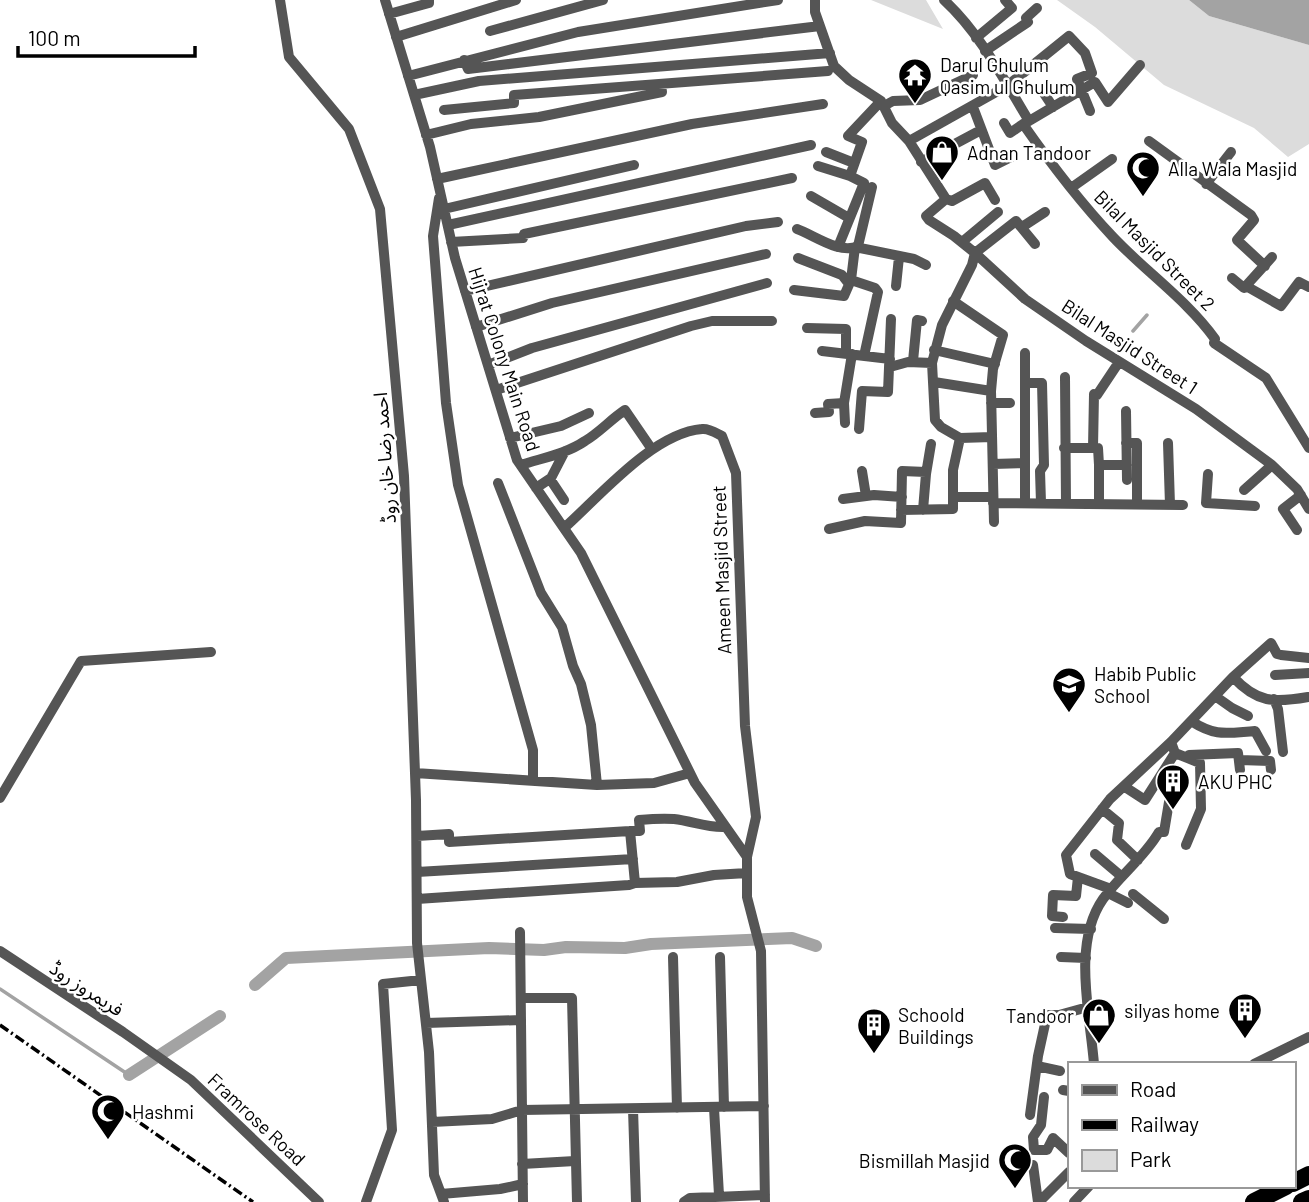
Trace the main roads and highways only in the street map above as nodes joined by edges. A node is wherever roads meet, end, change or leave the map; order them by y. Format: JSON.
{"nodes":[{"id":1,"x":1282,"y":1188,"type":"edge"},
{"id":2,"x":1309,"y":1199,"type":"edge"},
{"id":3,"x":1254,"y":1202,"type":"edge"},
{"id":4,"x":1302,"y":1202,"type":"edge"}],
"edges":[{"from":1,"to":3,"type":"highway"},
{"from":2,"to":4,"type":"highway"}]}
